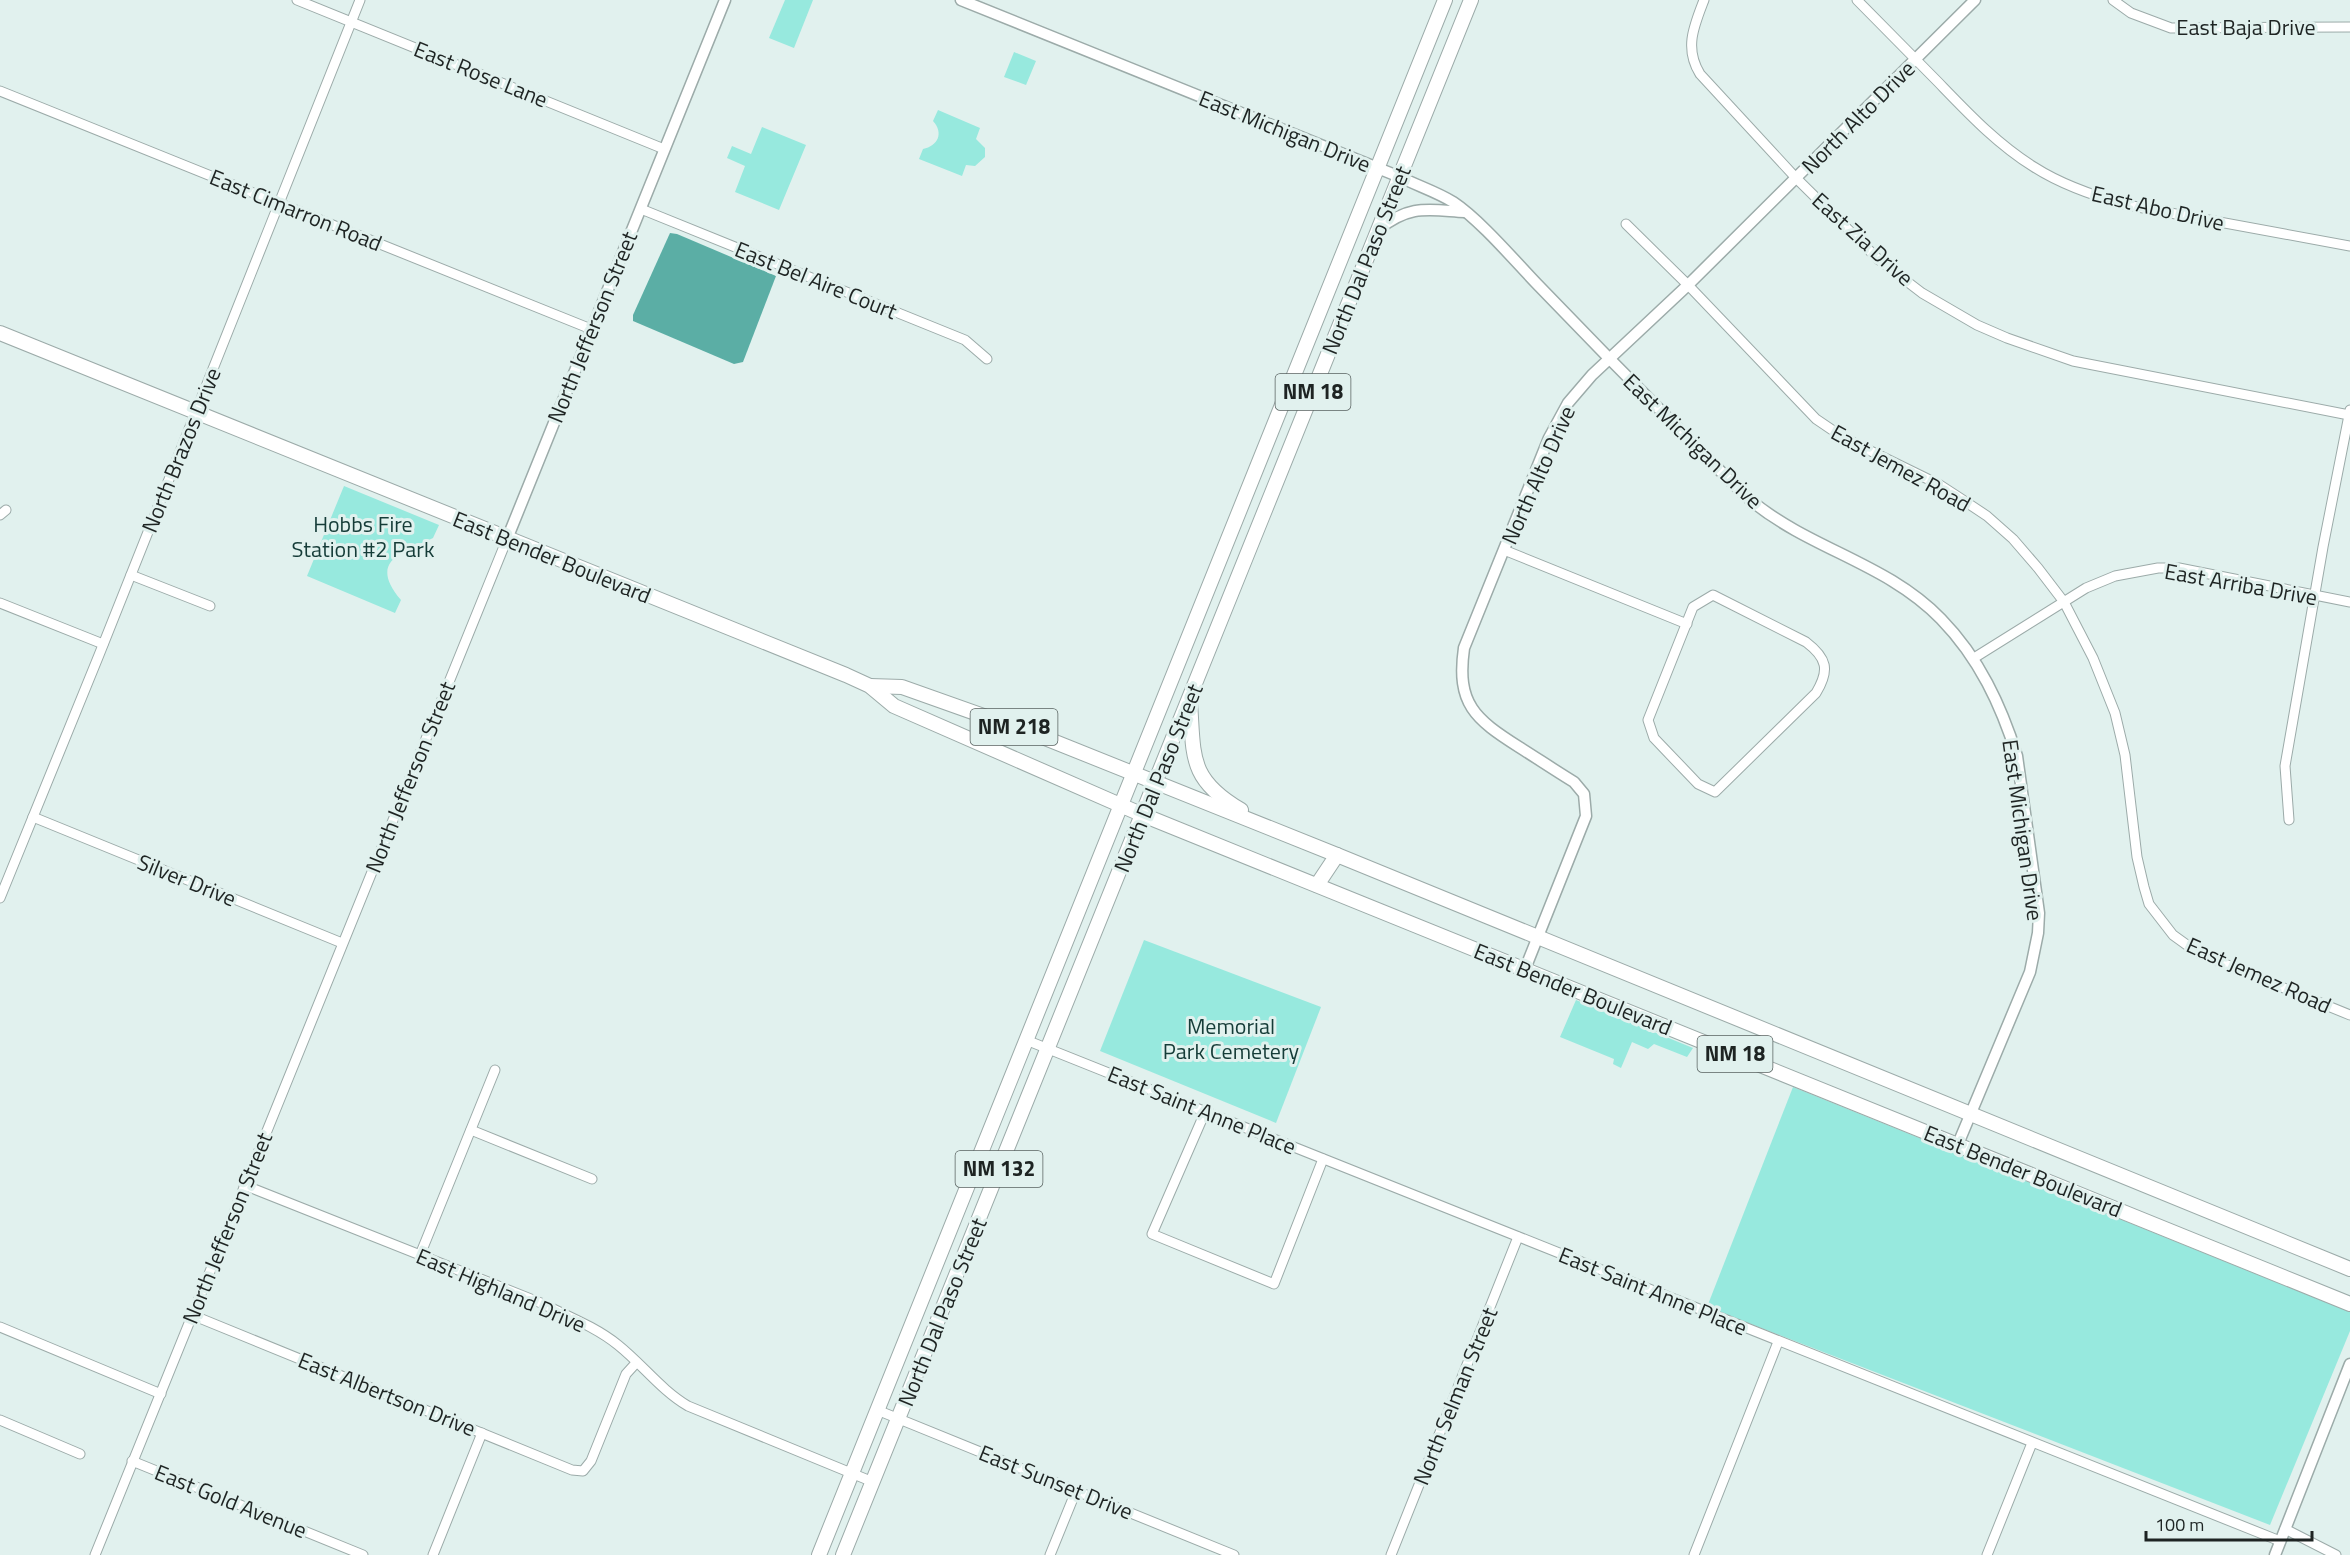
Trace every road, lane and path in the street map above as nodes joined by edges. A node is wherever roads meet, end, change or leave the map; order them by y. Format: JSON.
{"nodes":[{"id":1,"x":297,"y":0,"type":"edge"},
{"id":2,"x":360,"y":0,"type":"edge"},
{"id":3,"x":724,"y":0,"type":"edge"},
{"id":4,"x":961,"y":0,"type":"edge"},
{"id":5,"x":1445,"y":0,"type":"edge"},
{"id":6,"x":1472,"y":0,"type":"edge"},
{"id":7,"x":1704,"y":0,"type":"edge"},
{"id":8,"x":1857,"y":0,"type":"edge"},
{"id":9,"x":1975,"y":0,"type":"edge"},
{"id":10,"x":2113,"y":0,"type":"edge"},
{"id":11,"x":351,"y":22,"type":"junction"},
{"id":12,"x":2350,"y":27,"type":"edge"},
{"id":13,"x":1916,"y":60,"type":"junction"},
{"id":14,"x":0,"y":91,"type":"edge"},
{"id":15,"x":664,"y":149,"type":"junction"},
{"id":16,"x":1377,"y":168,"type":"junction"},
{"id":17,"x":1400,"y":177,"type":"junction"},
{"id":18,"x":1796,"y":178,"type":"junction"},
{"id":19,"x":278,"y":203,"type":"junction"},
{"id":20,"x":641,"y":209,"type":"junction"},
{"id":21,"x":1466,"y":212,"type":"junction"},
{"id":22,"x":1626,"y":224,"type":"dead end"},
{"id":23,"x":1379,"y":229,"type":"junction"},
{"id":24,"x":2350,"y":246,"type":"edge"},
{"id":25,"x":1688,"y":285,"type":"junction"},
{"id":26,"x":591,"y":329,"type":"junction"},
{"id":27,"x":0,"y":333,"type":"edge"},
{"id":28,"x":987,"y":358,"type":"dead end"},
{"id":29,"x":1608,"y":358,"type":"junction"},
{"id":30,"x":197,"y":411,"type":"junction"},
{"id":31,"x":2350,"y":413,"type":"edge"},
{"id":32,"x":507,"y":538,"type":"junction"},
{"id":33,"x":1504,"y":550,"type":"junction"},
{"id":34,"x":131,"y":574,"type":"junction"},
{"id":35,"x":2314,"y":596,"type":"junction"},
{"id":36,"x":2064,"y":602,"type":"junction"},
{"id":37,"x":2350,"y":602,"type":"edge"},
{"id":38,"x":0,"y":603,"type":"edge"},
{"id":39,"x":210,"y":606,"type":"dead end"},
{"id":40,"x":1687,"y":624,"type":"junction"},
{"id":41,"x":103,"y":644,"type":"junction"},
{"id":42,"x":1974,"y":658,"type":"junction"},
{"id":43,"x":870,"y":686,"type":"junction"},
{"id":44,"x":1190,"y":698,"type":"junction"},
{"id":45,"x":1133,"y":775,"type":"junction"},
{"id":46,"x":1155,"y":783,"type":"junction"},
{"id":47,"x":1120,"y":805,"type":"junction"},
{"id":48,"x":1143,"y":815,"type":"junction"},
{"id":49,"x":33,"y":817,"type":"junction"},
{"id":50,"x":2289,"y":820,"type":"dead end"},
{"id":51,"x":1253,"y":822,"type":"junction"},
{"id":52,"x":1337,"y":855,"type":"junction"},
{"id":53,"x":0,"y":869,"type":"edge"},
{"id":54,"x":10,"y":873,"type":"junction"},
{"id":55,"x":1317,"y":885,"type":"junction"},
{"id":56,"x":0,"y":898,"type":"edge"},
{"id":57,"x":1538,"y":938,"type":"junction"},
{"id":58,"x":342,"y":944,"type":"junction"},
{"id":59,"x":1525,"y":969,"type":"junction"},
{"id":60,"x":2350,"y":1015,"type":"edge"},
{"id":61,"x":1026,"y":1040,"type":"junction"},
{"id":62,"x":1048,"y":1049,"type":"junction"},
{"id":63,"x":495,"y":1070,"type":"dead end"},
{"id":64,"x":1206,"y":1110,"type":"junction"},
{"id":65,"x":1971,"y":1114,"type":"junction"},
{"id":66,"x":471,"y":1130,"type":"junction"},
{"id":67,"x":1958,"y":1144,"type":"junction"},
{"id":68,"x":1323,"y":1159,"type":"junction"},
{"id":69,"x":592,"y":1179,"type":"dead end"},
{"id":70,"x":244,"y":1185,"type":"junction"},
{"id":71,"x":1518,"y":1237,"type":"junction"},
{"id":72,"x":420,"y":1255,"type":"junction"},
{"id":73,"x":2350,"y":1269,"type":"edge"},
{"id":74,"x":2350,"y":1304,"type":"edge"},
{"id":75,"x":192,"y":1316,"type":"junction"},
{"id":76,"x":0,"y":1327,"type":"edge"},
{"id":77,"x":1778,"y":1342,"type":"junction"},
{"id":78,"x":636,"y":1363,"type":"junction"},
{"id":79,"x":2350,"y":1364,"type":"edge"},
{"id":80,"x":160,"y":1394,"type":"junction"},
{"id":81,"x":877,"y":1410,"type":"junction"},
{"id":82,"x":898,"y":1419,"type":"junction"},
{"id":83,"x":0,"y":1420,"type":"edge"},
{"id":84,"x":482,"y":1433,"type":"junction"},
{"id":85,"x":2032,"y":1443,"type":"junction"},
{"id":86,"x":80,"y":1454,"type":"dead end"},
{"id":87,"x":132,"y":1461,"type":"junction"},
{"id":88,"x":852,"y":1473,"type":"junction"},
{"id":89,"x":873,"y":1482,"type":"junction"},
{"id":90,"x":1076,"y":1491,"type":"junction"},
{"id":91,"x":2285,"y":1529,"type":"junction"},
{"id":92,"x":2280,"y":1541,"type":"junction"},
{"id":93,"x":95,"y":1555,"type":"edge"},
{"id":94,"x":363,"y":1555,"type":"edge"},
{"id":95,"x":433,"y":1555,"type":"edge"},
{"id":96,"x":819,"y":1555,"type":"edge"},
{"id":97,"x":843,"y":1555,"type":"edge"},
{"id":98,"x":1050,"y":1555,"type":"edge"},
{"id":99,"x":1234,"y":1555,"type":"edge"},
{"id":100,"x":1391,"y":1555,"type":"edge"},
{"id":101,"x":1694,"y":1555,"type":"edge"},
{"id":102,"x":1987,"y":1555,"type":"edge"},
{"id":103,"x":2275,"y":1555,"type":"edge"},
{"id":104,"x":2336,"y":1555,"type":"edge"}],
"edges":[{"from":1,"to":11,"type":"street","name":"East Rose Lane"},
{"from":2,"to":11,"type":"street","name":"North Brazos Drive"},
{"from":3,"to":15,"type":"street","name":"North Jefferson Street"},
{"from":4,"to":16,"type":"street","name":"East Michigan Drive"},
{"from":5,"to":16,"type":"main road","name":"North Dal Paso Street","number":"NM 18"},
{"from":6,"to":17,"type":"main road","name":"North Dal Paso Street","number":"NM 18"},
{"from":7,"to":18,"type":"street","name":"East Zia Drive"},
{"from":8,"to":13,"type":"street","name":"East Abo Drive"},
{"from":9,"to":13,"type":"street","name":"North Alto Drive"},
{"from":10,"to":12,"type":"street","name":"East Baja Drive"},
{"from":11,"to":15,"type":"street","name":"East Rose Lane"},
{"from":11,"to":19,"type":"street","name":"North Brazos Drive"},
{"from":13,"to":18,"type":"street","name":"North Alto Drive"},
{"from":13,"to":24,"type":"street","name":"East Abo Drive"},
{"from":14,"to":19,"type":"street","name":"East Cimarron Road"},
{"from":15,"to":20,"type":"street","name":"North Jefferson Street"},
{"from":16,"to":17,"type":"street","name":"East Michigan Drive"},
{"from":16,"to":45,"type":"main road","name":"North Dal Paso Street","number":"NM 18"},
{"from":17,"to":21,"type":"street","name":"East Michigan Drive"},
{"from":17,"to":23,"type":"main road","name":"North Dal Paso Street","number":"NM 18"},
{"from":18,"to":25,"type":"street","name":"North Alto Drive"},
{"from":18,"to":31,"type":"street","name":"East Zia Drive"},
{"from":19,"to":26,"type":"street","name":"East Cimarron Road"},
{"from":19,"to":30,"type":"street","name":"North Brazos Drive"},
{"from":20,"to":26,"type":"street","name":"North Jefferson Street"},
{"from":20,"to":28,"type":"street","name":"East Bel Aire Court"},
{"from":21,"to":23,"type":"street"},
{"from":21,"to":29,"type":"street","name":"East Michigan Drive"},
{"from":22,"to":25,"type":"street","name":"East Jemez Road"},
{"from":23,"to":44,"type":"main road","name":"North Dal Paso Street","number":"NM 18"},
{"from":25,"to":29,"type":"street","name":"North Alto Drive"},
{"from":25,"to":36,"type":"street","name":"East Jemez Road"},
{"from":26,"to":32,"type":"street","name":"North Jefferson Street"},
{"from":27,"to":30,"type":"main road","name":"East Bender Boulevard","number":"NM 218"},
{"from":29,"to":33,"type":"street","name":"North Alto Drive"},
{"from":29,"to":42,"type":"street","name":"East Michigan Drive"},
{"from":30,"to":32,"type":"main road","name":"East Bender Boulevard","number":"NM 218"},
{"from":30,"to":34,"type":"street","name":"North Brazos Drive"},
{"from":31,"to":35,"type":"street"},
{"from":32,"to":43,"type":"main road","name":"East Bender Boulevard","number":"NM 218"},
{"from":32,"to":58,"type":"street","name":"North Jefferson Street"},
{"from":33,"to":40,"type":"street"},
{"from":33,"to":57,"type":"street","name":"North Alto Drive"},
{"from":34,"to":39,"type":"street"},
{"from":34,"to":41,"type":"street","name":"North Brazos Drive"},
{"from":35,"to":36,"type":"street","name":"East Arriba Drive"},
{"from":35,"to":37,"type":"street","name":"East Arriba Drive"},
{"from":35,"to":50,"type":"street"},
{"from":36,"to":42,"type":"street","name":"East Arriba Drive"},
{"from":36,"to":60,"type":"street","name":"East Jemez Road"},
{"from":38,"to":41,"type":"street"},
{"from":40,"to":40,"type":"street"},
{"from":41,"to":49,"type":"street","name":"North Brazos Drive"},
{"from":42,"to":65,"type":"street","name":"East Michigan Drive"},
{"from":43,"to":45,"type":"main road","name":"East Bender Boulevard","number":"NM 218"},
{"from":43,"to":47,"type":"main road","name":"East Bender Boulevard"},
{"from":44,"to":46,"type":"main road","name":"North Dal Paso Street","number":"NM 18"},
{"from":44,"to":51,"type":"main road"},
{"from":45,"to":46,"type":"main road","name":"East Bender Boulevard","number":"NM 218"},
{"from":45,"to":47,"type":"main road","name":"North Dal Paso Street","number":"NM 132"},
{"from":46,"to":48,"type":"main road","name":"North Dal Paso Street","number":"NM 132"},
{"from":46,"to":51,"type":"main road","name":"East Bender Boulevard","number":"NM 18"},
{"from":47,"to":48,"type":"main road","name":"East Bender Boulevard","number":"NM 18"},
{"from":47,"to":61,"type":"main road","name":"North Dal Paso Street","number":"NM 132"},
{"from":48,"to":55,"type":"main road","name":"East Bender Boulevard","number":"NM 18"},
{"from":48,"to":62,"type":"main road","name":"North Dal Paso Street","number":"NM 132"},
{"from":49,"to":54,"type":"street","name":"North Brazos Drive"},
{"from":49,"to":58,"type":"street","name":"Silver Drive"},
{"from":51,"to":52,"type":"main road","name":"East Bender Boulevard","number":"NM 18"},
{"from":52,"to":55,"type":"main road"},
{"from":52,"to":57,"type":"main road","name":"East Bender Boulevard","number":"NM 18"},
{"from":53,"to":54,"type":"street"},
{"from":54,"to":56,"type":"street","name":"North Brazos Drive"},
{"from":55,"to":59,"type":"main road","name":"East Bender Boulevard","number":"NM 18"},
{"from":57,"to":59,"type":"street","name":"North Alto Drive"},
{"from":57,"to":65,"type":"main road","name":"East Bender Boulevard","number":"NM 18"},
{"from":58,"to":70,"type":"street","name":"North Jefferson Street"},
{"from":59,"to":67,"type":"main road","name":"East Bender Boulevard","number":"NM 18"},
{"from":61,"to":62,"type":"street","name":"East Saint Anne Place"},
{"from":61,"to":81,"type":"main road","name":"North Dal Paso Street","number":"NM 132"},
{"from":62,"to":64,"type":"street","name":"East Saint Anne Place"},
{"from":62,"to":82,"type":"main road","name":"North Dal Paso Street","number":"NM 132"},
{"from":63,"to":66,"type":"street"},
{"from":64,"to":68,"type":"street","name":"East Saint Anne Place"},
{"from":64,"to":68,"type":"street"},
{"from":65,"to":67,"type":"street","name":"East Michigan Drive"},
{"from":65,"to":73,"type":"main road","name":"East Bender Boulevard","number":"NM 18"},
{"from":66,"to":69,"type":"street"},
{"from":66,"to":72,"type":"street"},
{"from":67,"to":74,"type":"main road","name":"East Bender Boulevard","number":"NM 18"},
{"from":68,"to":71,"type":"street","name":"East Saint Anne Place"},
{"from":70,"to":72,"type":"street","name":"East Highland Drive"},
{"from":70,"to":75,"type":"street","name":"North Jefferson Street"},
{"from":71,"to":77,"type":"street","name":"East Saint Anne Place"},
{"from":71,"to":100,"type":"street","name":"North Selman Street"},
{"from":72,"to":78,"type":"street","name":"East Highland Drive"},
{"from":75,"to":80,"type":"street","name":"North Jefferson Street"},
{"from":75,"to":84,"type":"street","name":"East Albertson Drive"},
{"from":76,"to":80,"type":"street"},
{"from":77,"to":85,"type":"street","name":"East Saint Anne Place"},
{"from":77,"to":101,"type":"street"},
{"from":78,"to":84,"type":"street","name":"East Albertson Drive"},
{"from":78,"to":88,"type":"street","name":"East Highland Drive"},
{"from":79,"to":91,"type":"street"},
{"from":80,"to":87,"type":"street","name":"North Jefferson Street"},
{"from":81,"to":82,"type":"street","name":"East Sunset Drive"},
{"from":81,"to":88,"type":"main road","name":"North Dal Paso Street","number":"NM 132"},
{"from":82,"to":89,"type":"main road","name":"North Dal Paso Street","number":"NM 132"},
{"from":82,"to":90,"type":"street","name":"East Sunset Drive"},
{"from":83,"to":86,"type":"street"},
{"from":84,"to":95,"type":"street"},
{"from":85,"to":92,"type":"street","name":"East Saint Anne Place"},
{"from":85,"to":102,"type":"street"},
{"from":87,"to":93,"type":"street","name":"North Jefferson Street"},
{"from":87,"to":94,"type":"street","name":"East Gold Avenue"},
{"from":88,"to":89,"type":"street","name":"East Highland Drive"},
{"from":88,"to":96,"type":"main road","name":"North Dal Paso Street","number":"NM 132"},
{"from":89,"to":97,"type":"main road","name":"North Dal Paso Street","number":"NM 132"},
{"from":90,"to":98,"type":"street"},
{"from":90,"to":99,"type":"street","name":"East Sunset Drive"},
{"from":91,"to":92,"type":"street"},
{"from":91,"to":104,"type":"street"},
{"from":92,"to":103,"type":"street"}]}
